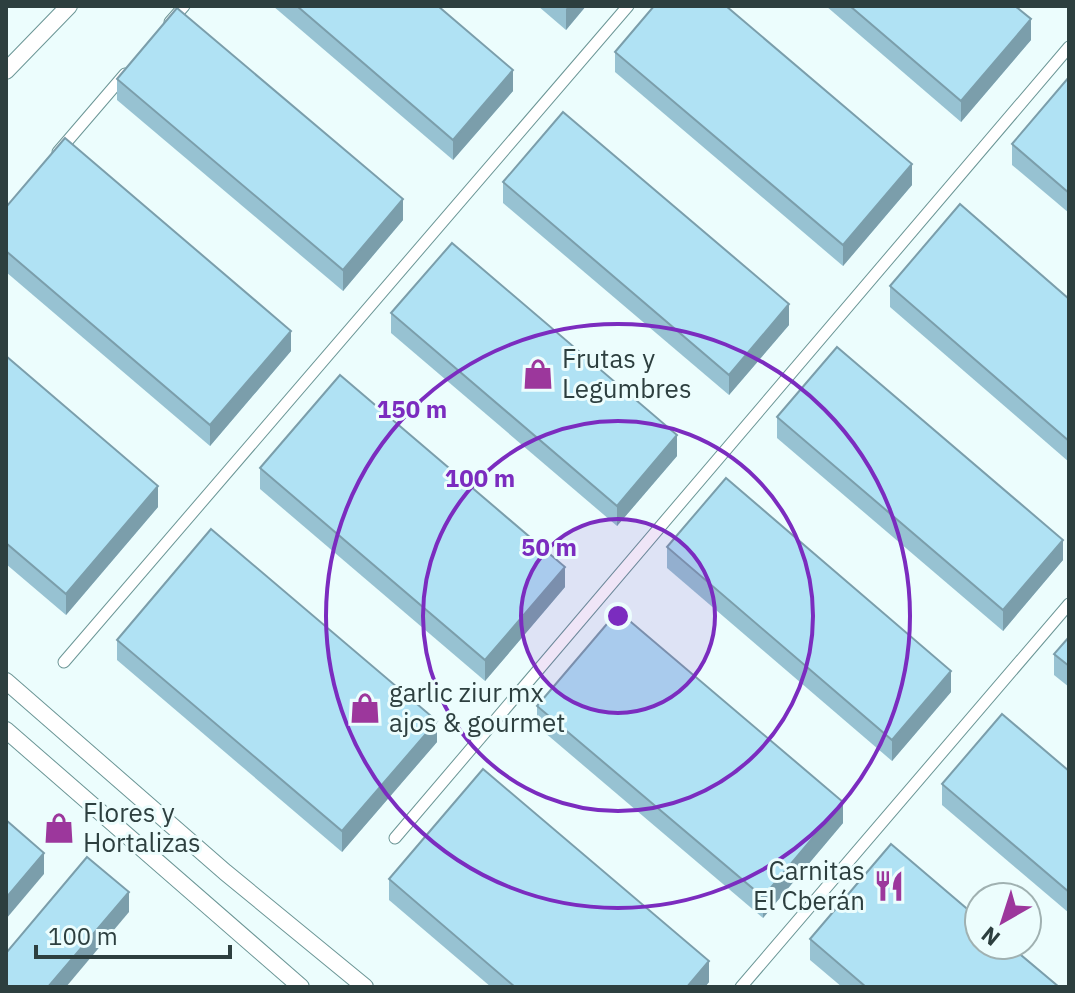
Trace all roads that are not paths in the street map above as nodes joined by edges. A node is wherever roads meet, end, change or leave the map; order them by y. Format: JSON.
{"nodes":[{"id":1,"x":69,"y":6,"type":"edge"},
{"id":2,"x":184,"y":6,"type":"edge"},
{"id":3,"x":628,"y":6,"type":"edge"},
{"id":4,"x":164,"y":29,"type":"edge"},
{"id":5,"x":1069,"y":47,"type":"edge"},
{"id":6,"x":134,"y":63,"type":"edge"},
{"id":7,"x":6,"y":71,"type":"edge"},
{"id":8,"x":46,"y":166,"type":"edge"},
{"id":9,"x":1069,"y":604,"type":"edge"},
{"id":10,"x":64,"y":662,"type":"dead end"},
{"id":11,"x":6,"y":681,"type":"edge"},
{"id":12,"x":6,"y":730,"type":"edge"},
{"id":13,"x":395,"y":838,"type":"dead end"},
{"id":14,"x":301,"y":987,"type":"edge"},
{"id":15,"x":365,"y":987,"type":"edge"},
{"id":16,"x":741,"y":987,"type":"edge"}],
"edges":[{"from":1,"to":7,"type":"street"},
{"from":2,"to":4,"type":"street"},
{"from":3,"to":10,"type":"street"},
{"from":5,"to":13,"type":"street"},
{"from":6,"to":8,"type":"street"},
{"from":9,"to":16,"type":"street"},
{"from":11,"to":15,"type":"street"},
{"from":12,"to":14,"type":"street"}]}
